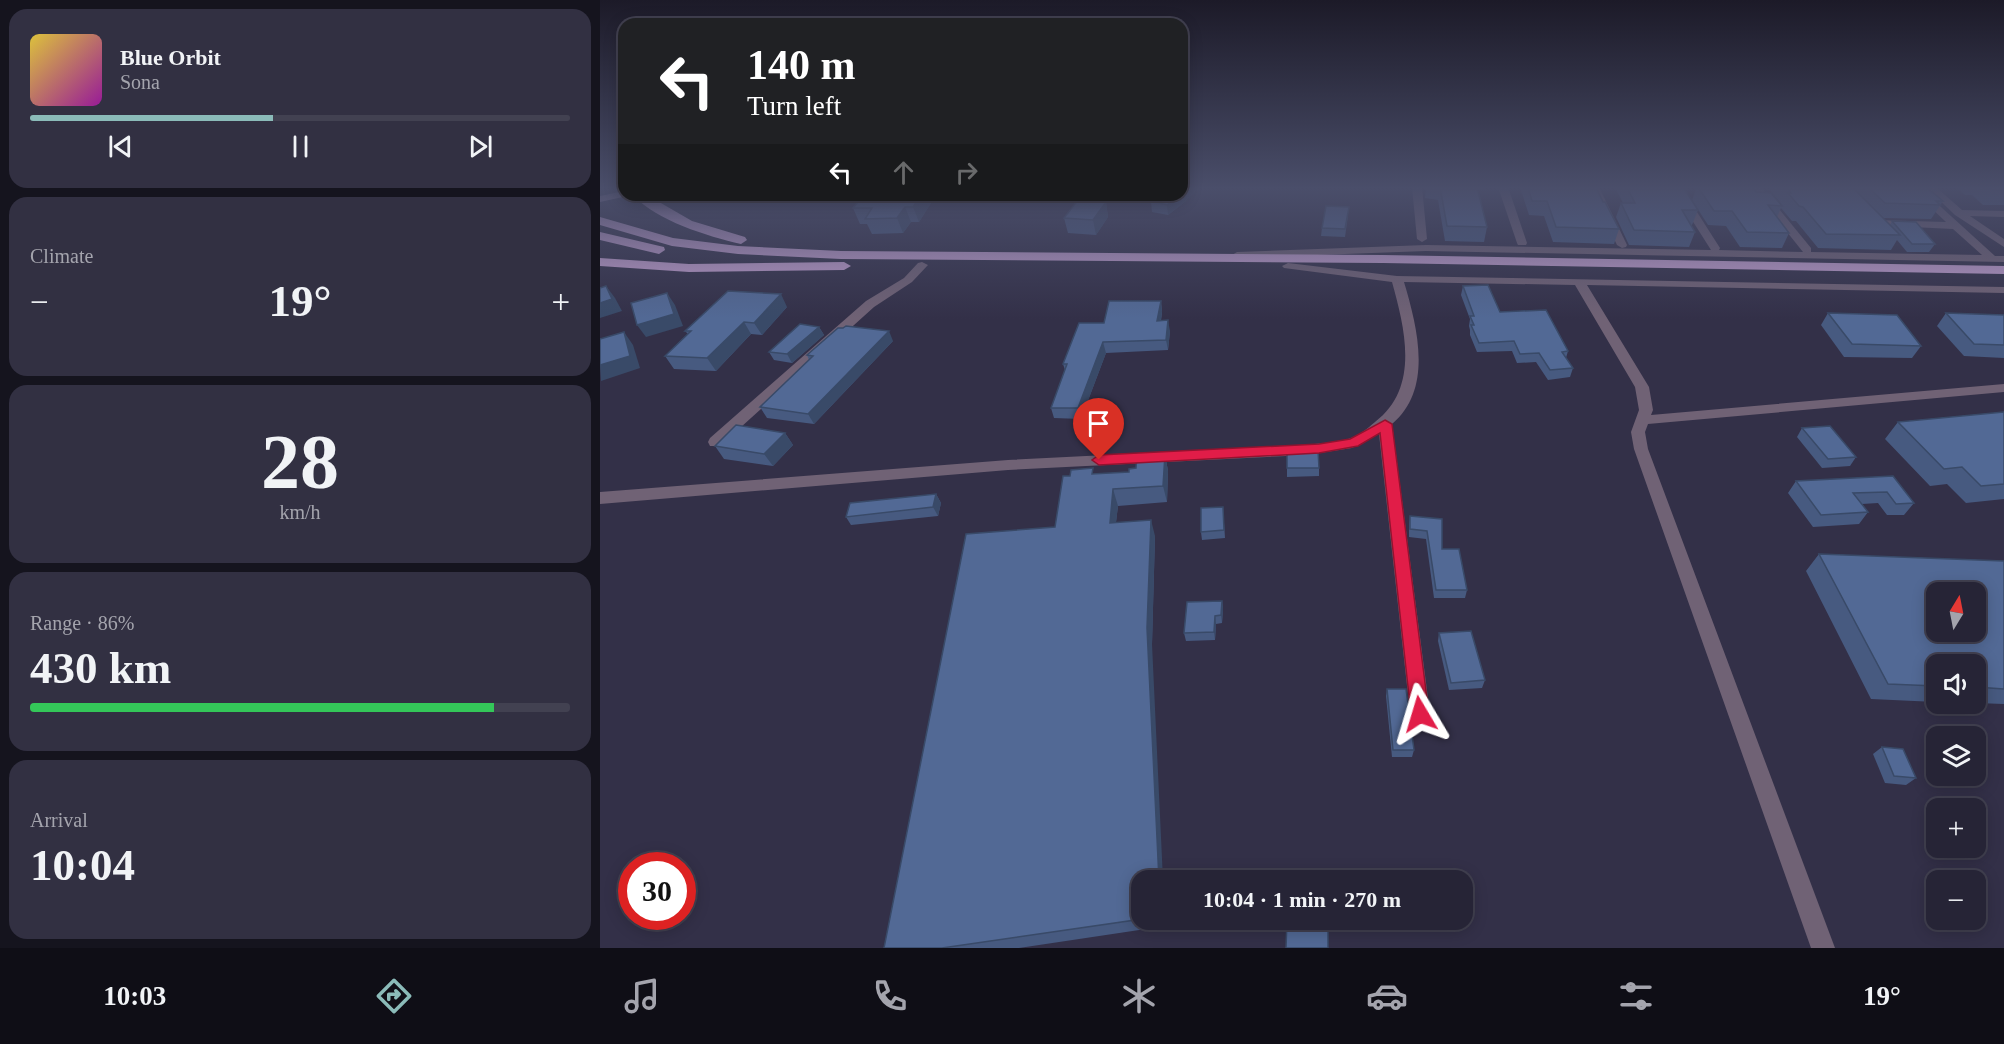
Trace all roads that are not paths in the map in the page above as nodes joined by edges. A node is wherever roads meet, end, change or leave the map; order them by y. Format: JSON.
{"nodes":[{"id":1,"x":637,"y":231,"type":"edge"},
{"id":2,"x":706,"y":231,"type":"edge"},
{"id":3,"x":1421,"y":231,"type":"edge"},
{"id":4,"x":1518,"y":231,"type":"edge"},
{"id":5,"x":1615,"y":231,"type":"edge"},
{"id":6,"x":1704,"y":231,"type":"edge"},
{"id":7,"x":1792,"y":231,"type":"edge"},
{"id":8,"x":1883,"y":231,"type":"edge"},
{"id":9,"x":1963,"y":231,"type":"edge"},
{"id":10,"x":1985,"y":231,"type":"edge"},
{"id":11,"x":600,"y":236,"type":"edge"},
{"id":12,"x":1422,"y":239,"type":"dead end"},
{"id":13,"x":1522,"y":243,"type":"dead end"},
{"id":14,"x":1894,"y":244,"type":"edge"},
{"id":15,"x":2004,"y":244,"type":"edge"},
{"id":16,"x":1622,"y":245,"type":"dead end"},
{"id":17,"x":1715,"y":248,"type":"dead end"},
{"id":18,"x":1807,"y":250,"type":"dead end"},
{"id":19,"x":841,"y":255,"type":"junction"},
{"id":20,"x":1177,"y":257,"type":"junction"},
{"id":21,"x":1991,"y":258,"type":"junction"},
{"id":22,"x":600,"y":262,"type":"edge"},
{"id":23,"x":922,"y":265,"type":"junction"},
{"id":24,"x":1288,"y":266,"type":"junction"},
{"id":25,"x":2004,"y":270,"type":"edge"},
{"id":26,"x":1397,"y":279,"type":"junction"},
{"id":27,"x":1579,"y":282,"type":"junction"},
{"id":28,"x":2004,"y":290,"type":"edge"},
{"id":29,"x":2004,"y":388,"type":"edge"},
{"id":30,"x":1642,"y":420,"type":"junction"},
{"id":31,"x":1385,"y":424,"type":"junction"},
{"id":32,"x":715,"y":442,"type":"edge"},
{"id":33,"x":600,"y":498,"type":"edge"},
{"id":34,"x":1420,"y":714,"type":"dead end"},
{"id":35,"x":1823,"y":948,"type":"edge"}],
"edges":[{"from":1,"to":19,"type":"highway"},
{"from":2,"to":19,"type":"highway"},
{"from":3,"to":12,"type":"street"},
{"from":4,"to":13,"type":"street"},
{"from":5,"to":16,"type":"street"},
{"from":6,"to":17,"type":"street"},
{"from":7,"to":18,"type":"street"},
{"from":8,"to":14,"type":"street"},
{"from":9,"to":21,"type":"street"},
{"from":10,"to":15,"type":"street"},
{"from":11,"to":23,"type":"highway"},
{"from":19,"to":20,"type":"highway"},
{"from":20,"to":21,"type":"street"},
{"from":20,"to":25,"type":"highway"},
{"from":21,"to":25,"type":"street"},
{"from":22,"to":23,"type":"highway"},
{"from":23,"to":24,"type":"highway"},
{"from":23,"to":32,"type":"street"},
{"from":24,"to":25,"type":"highway"},
{"from":24,"to":26,"type":"street"},
{"from":26,"to":27,"type":"street"},
{"from":26,"to":31,"type":"street"},
{"from":27,"to":28,"type":"street"},
{"from":27,"to":30,"type":"street"},
{"from":29,"to":30,"type":"street"},
{"from":30,"to":35,"type":"street"},
{"from":31,"to":33,"type":"street"},
{"from":31,"to":34,"type":"street"}]}
